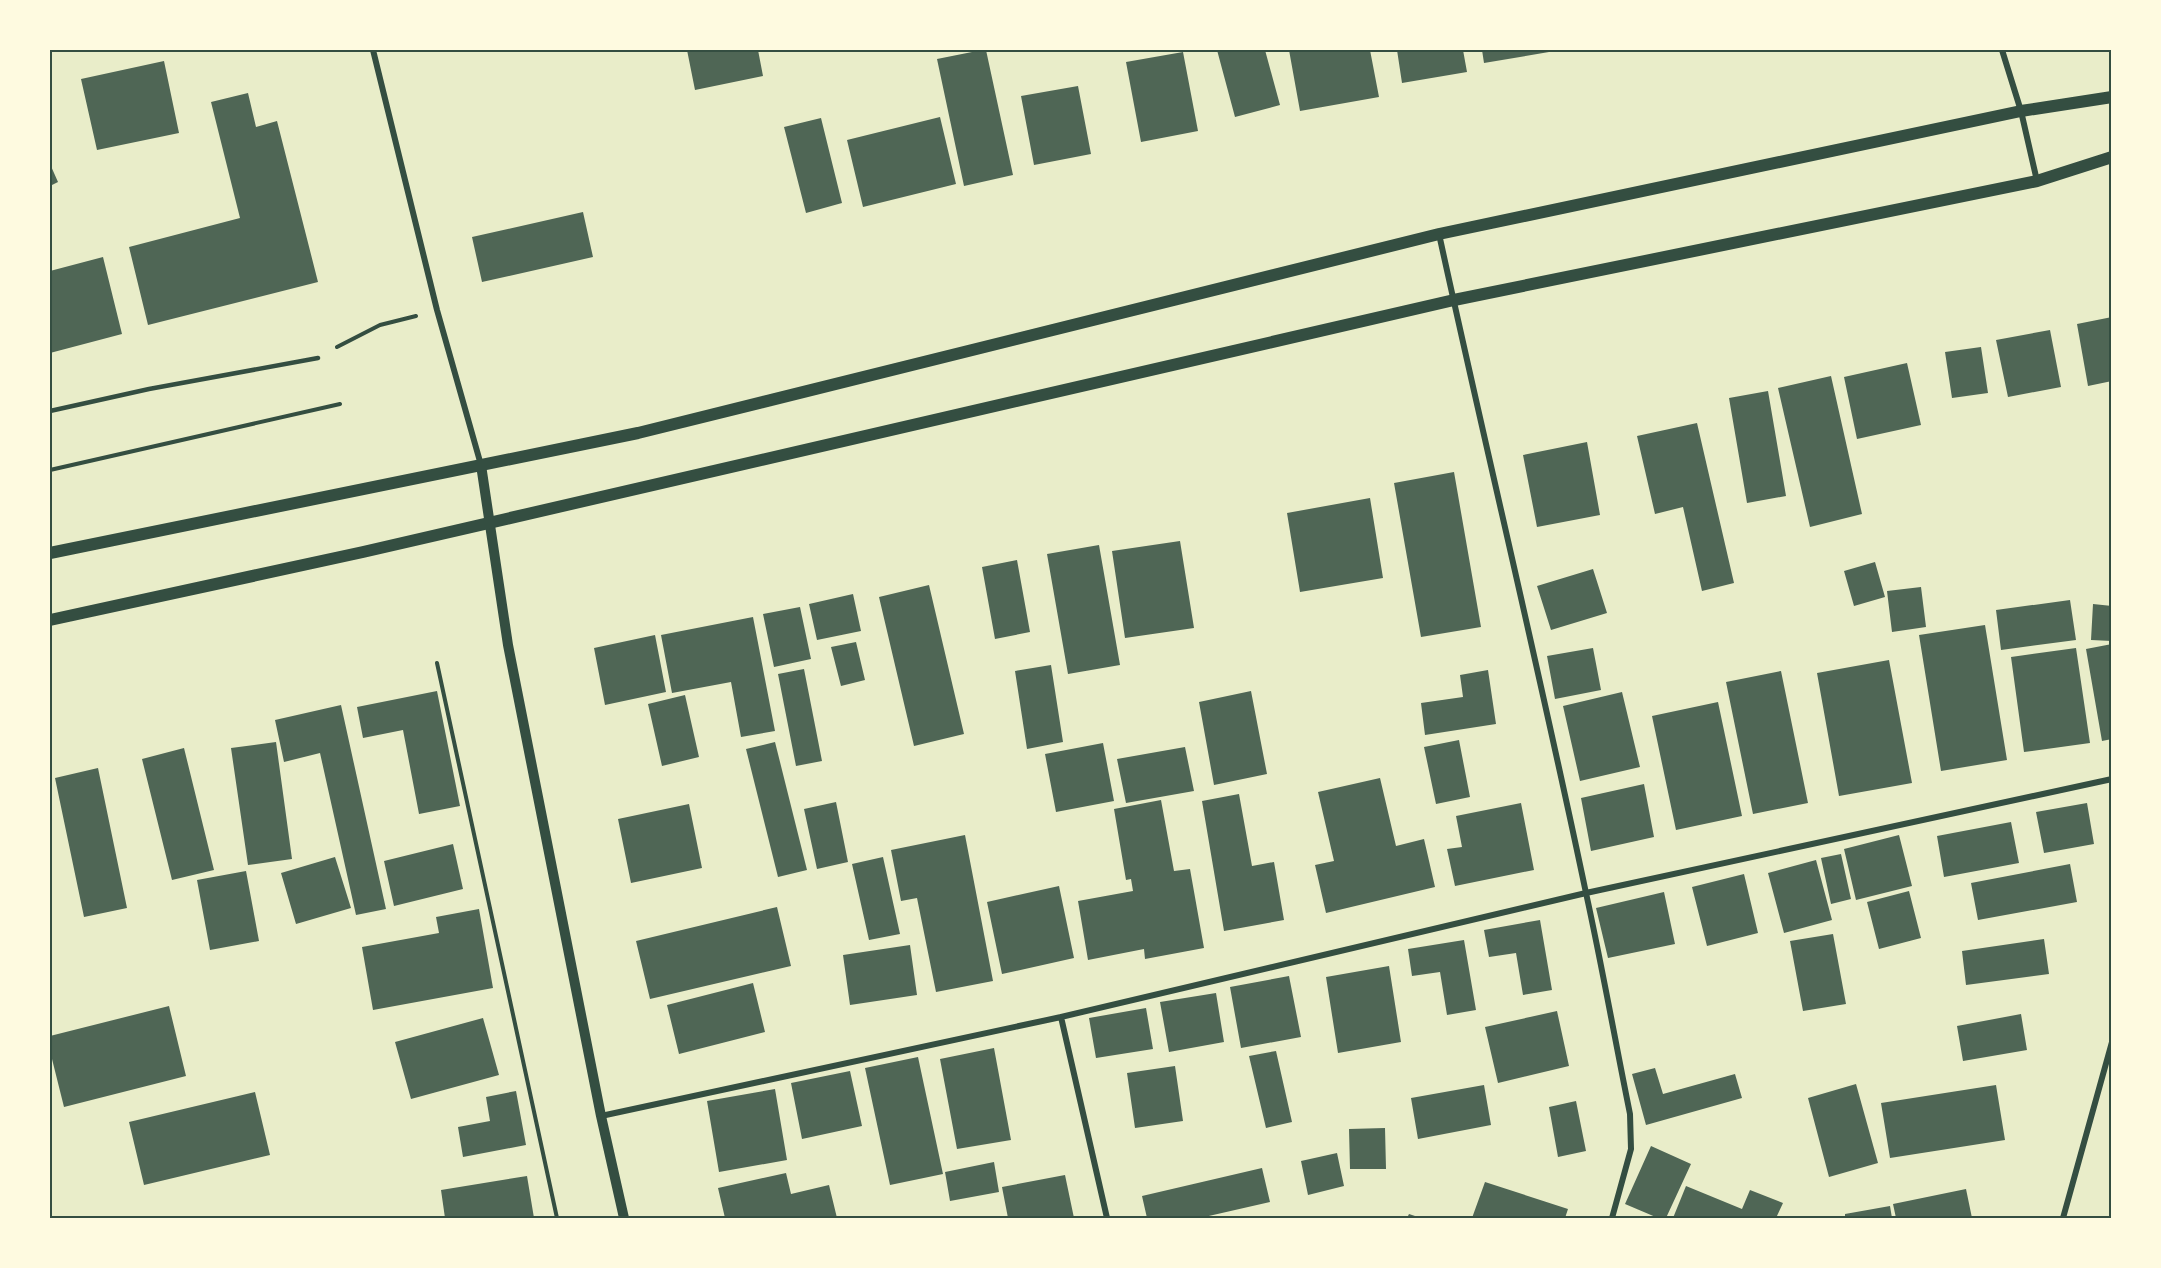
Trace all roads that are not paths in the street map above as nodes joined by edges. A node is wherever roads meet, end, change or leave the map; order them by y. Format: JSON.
{"nodes":[{"id":1,"x":373,"y":50,"type":"edge"},
{"id":2,"x":2002,"y":50,"type":"edge"},
{"id":3,"x":2112,"y":97,"type":"edge"},
{"id":4,"x":2021,"y":111,"type":"junction"},
{"id":5,"x":2112,"y":157,"type":"edge"},
{"id":6,"x":2037,"y":181,"type":"junction"},
{"id":7,"x":1439,"y":234,"type":"junction"},
{"id":8,"x":1454,"y":300,"type":"junction"},
{"id":9,"x":318,"y":358,"type":"road end"},
{"id":10,"x":50,"y":411,"type":"edge"},
{"id":11,"x":481,"y":465,"type":"junction"},
{"id":12,"x":491,"y":523,"type":"junction"},
{"id":13,"x":50,"y":553,"type":"edge"},
{"id":14,"x":50,"y":620,"type":"edge"},
{"id":15,"x":2112,"y":779,"type":"edge"},
{"id":16,"x":1586,"y":892,"type":"junction"},
{"id":17,"x":1061,"y":1017,"type":"junction"},
{"id":18,"x":2112,"y":1042,"type":"edge"},
{"id":19,"x":601,"y":1116,"type":"junction"},
{"id":20,"x":624,"y":1218,"type":"edge"},
{"id":21,"x":1107,"y":1218,"type":"edge"},
{"id":22,"x":1612,"y":1218,"type":"edge"},
{"id":23,"x":2063,"y":1218,"type":"edge"}],
"edges":[{"from":1,"to":11,"type":"street"},
{"from":2,"to":4,"type":"street"},
{"from":3,"to":4,"type":"main road"},
{"from":4,"to":6,"type":"street"},
{"from":4,"to":7,"type":"main road"},
{"from":5,"to":6,"type":"main road"},
{"from":6,"to":8,"type":"main road"},
{"from":7,"to":8,"type":"street"},
{"from":7,"to":11,"type":"main road"},
{"from":8,"to":12,"type":"main road"},
{"from":8,"to":16,"type":"street"},
{"from":9,"to":10,"type":"lane"},
{"from":11,"to":12,"type":"street"},
{"from":11,"to":13,"type":"main road"},
{"from":12,"to":14,"type":"main road"},
{"from":12,"to":19,"type":"street"},
{"from":15,"to":16,"type":"street"},
{"from":16,"to":17,"type":"street"},
{"from":16,"to":22,"type":"street"},
{"from":17,"to":19,"type":"street"},
{"from":17,"to":21,"type":"street"},
{"from":18,"to":23,"type":"street"},
{"from":19,"to":20,"type":"street"}]}
